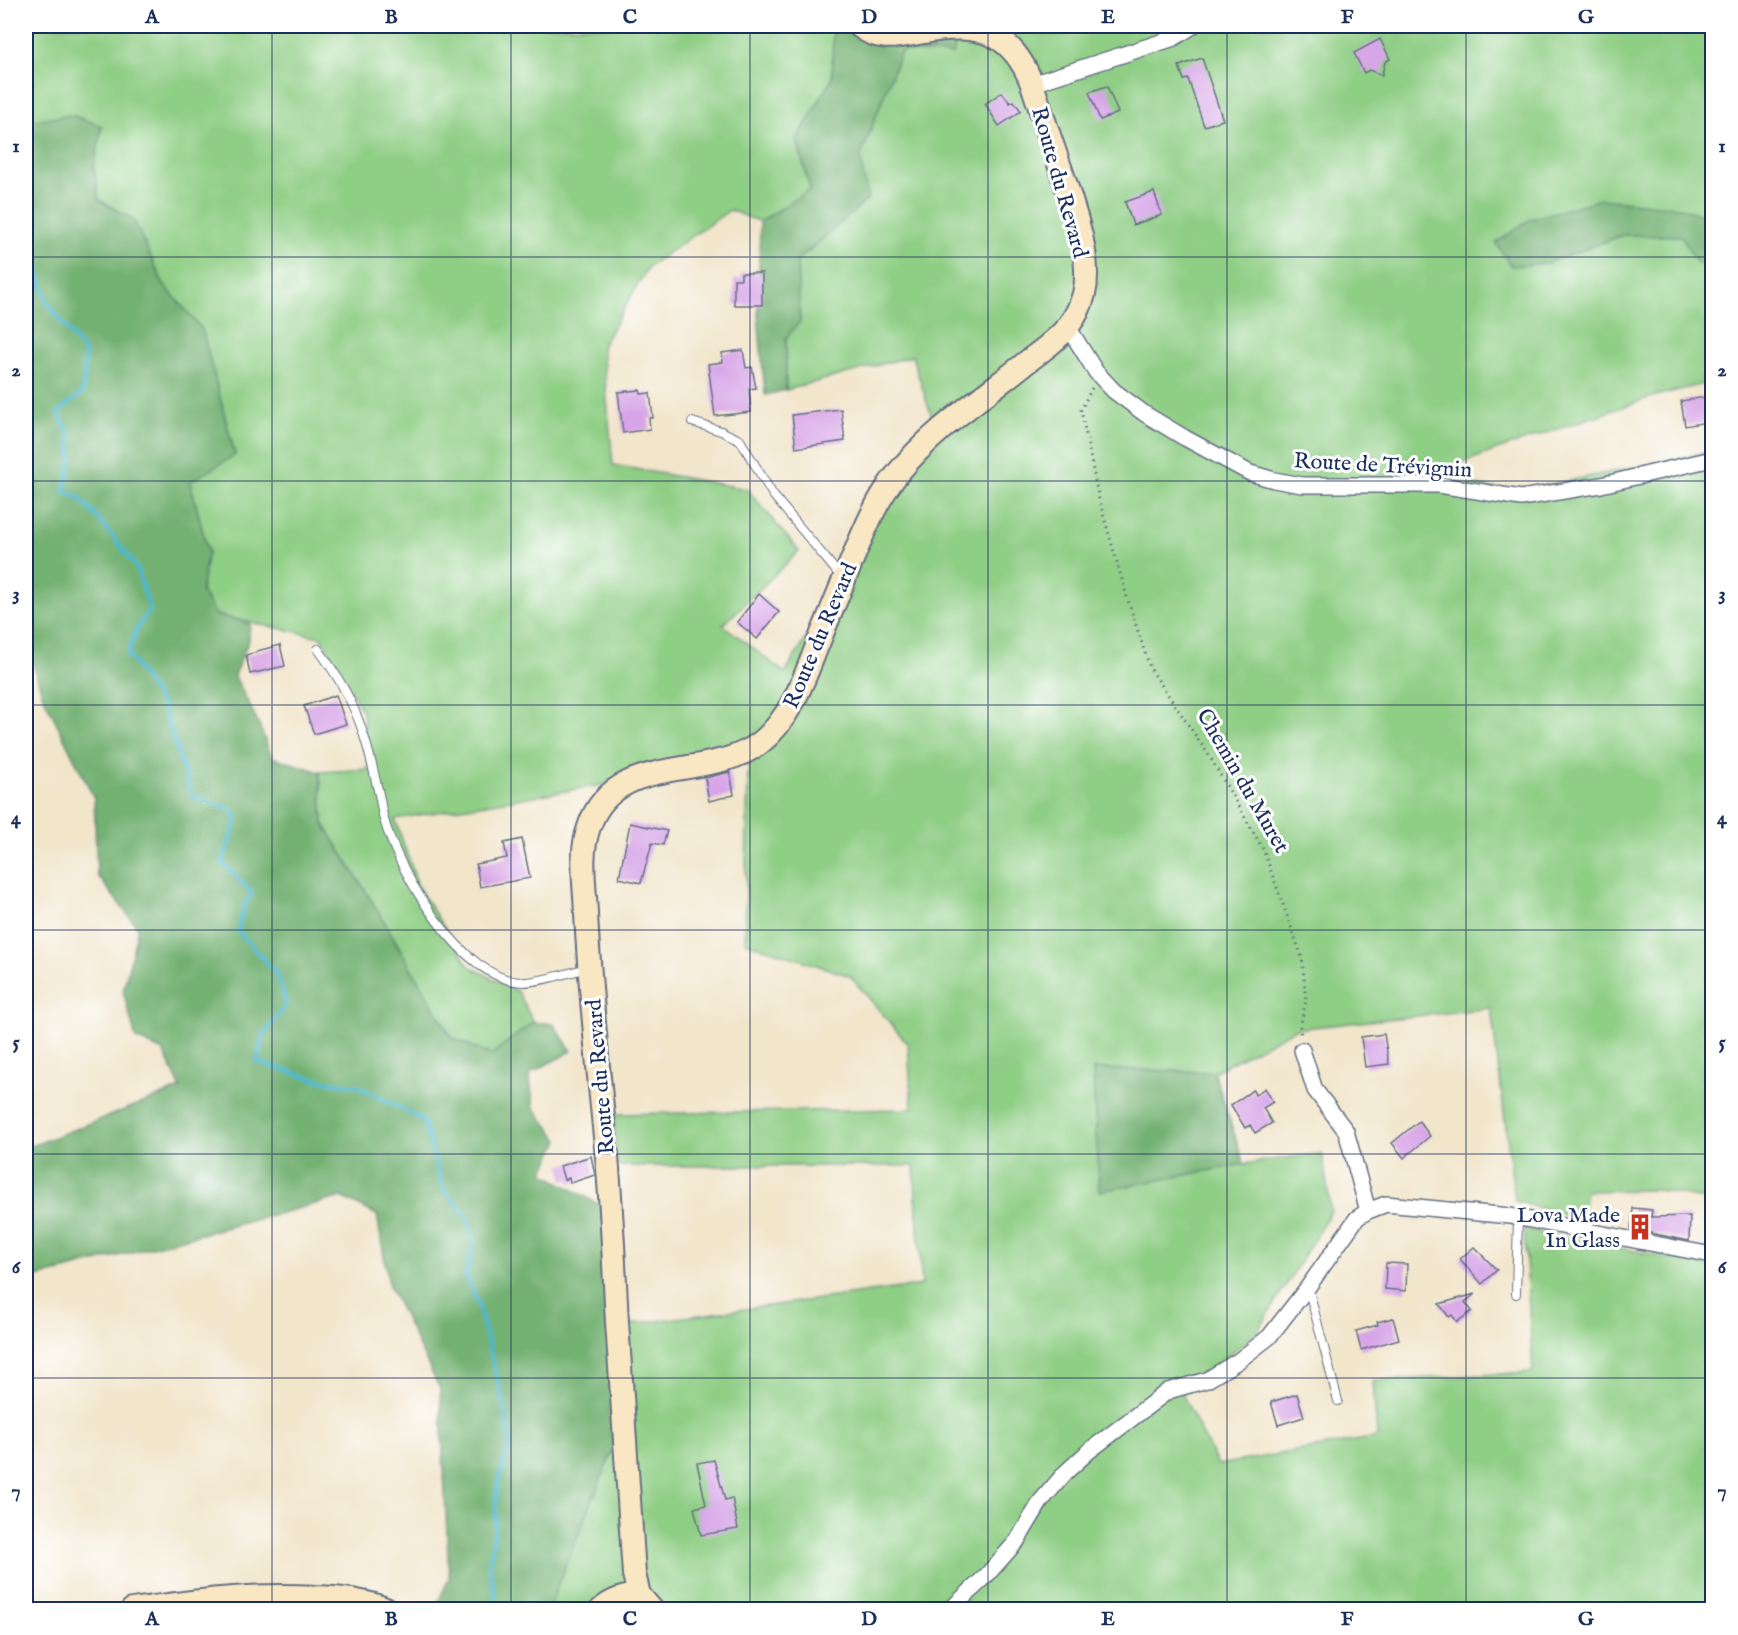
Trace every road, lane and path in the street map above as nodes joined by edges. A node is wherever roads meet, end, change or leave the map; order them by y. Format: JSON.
{"nodes":[{"id":1,"x":859,"y":26,"type":"edge"},
{"id":2,"x":1192,"y":26,"type":"edge"},
{"id":3,"x":1032,"y":84,"type":"junction"},
{"id":4,"x":1068,"y":327,"type":"junction"},
{"id":5,"x":1096,"y":372,"type":"junction"},
{"id":6,"x":692,"y":423,"type":"dead end"},
{"id":7,"x":1713,"y":459,"type":"edge"},
{"id":8,"x":844,"y":580,"type":"junction"},
{"id":9,"x":318,"y":649,"type":"dead end"},
{"id":10,"x":590,"y":967,"type":"junction"},
{"id":11,"x":1302,"y":1050,"type":"joint"},
{"id":12,"x":1368,"y":1211,"type":"junction"},
{"id":13,"x":1518,"y":1218,"type":"junction"},
{"id":14,"x":1713,"y":1254,"type":"edge"},
{"id":15,"x":1308,"y":1287,"type":"junction"},
{"id":16,"x":1516,"y":1294,"type":"dead end"},
{"id":17,"x":1338,"y":1401,"type":"dead end"},
{"id":18,"x":643,"y":1605,"type":"edge"},
{"id":19,"x":132,"y":1610,"type":"edge"},
{"id":20,"x":388,"y":1610,"type":"edge"},
{"id":21,"x":601,"y":1610,"type":"edge"},
{"id":22,"x":950,"y":1610,"type":"edge"}],
"edges":[{"from":1,"to":3,"type":"main road","name":"Route du Revard"},
{"from":2,"to":3,"type":"street"},
{"from":3,"to":4,"type":"main road","name":"Route du Revard"},
{"from":4,"to":5,"type":"street","name":"Route de Trévignin"},
{"from":4,"to":8,"type":"main road","name":"Route du Revard"},
{"from":5,"to":7,"type":"street","name":"Route de Trévignin"},
{"from":5,"to":11,"type":"path","name":"Chemin du Muret"},
{"from":6,"to":8,"type":"lane"},
{"from":8,"to":10,"type":"main road","name":"Route du Revard"},
{"from":9,"to":10,"type":"lane"},
{"from":10,"to":18,"type":"main road","name":"Route du Revard"},
{"from":11,"to":12,"type":"street"},
{"from":12,"to":13,"type":"street"},
{"from":12,"to":15,"type":"street"},
{"from":13,"to":14,"type":"street"},
{"from":13,"to":16,"type":"lane"},
{"from":15,"to":17,"type":"lane"},
{"from":15,"to":22,"type":"street"},
{"from":18,"to":21,"type":"main road"},
{"from":19,"to":20,"type":"main road"}]}
